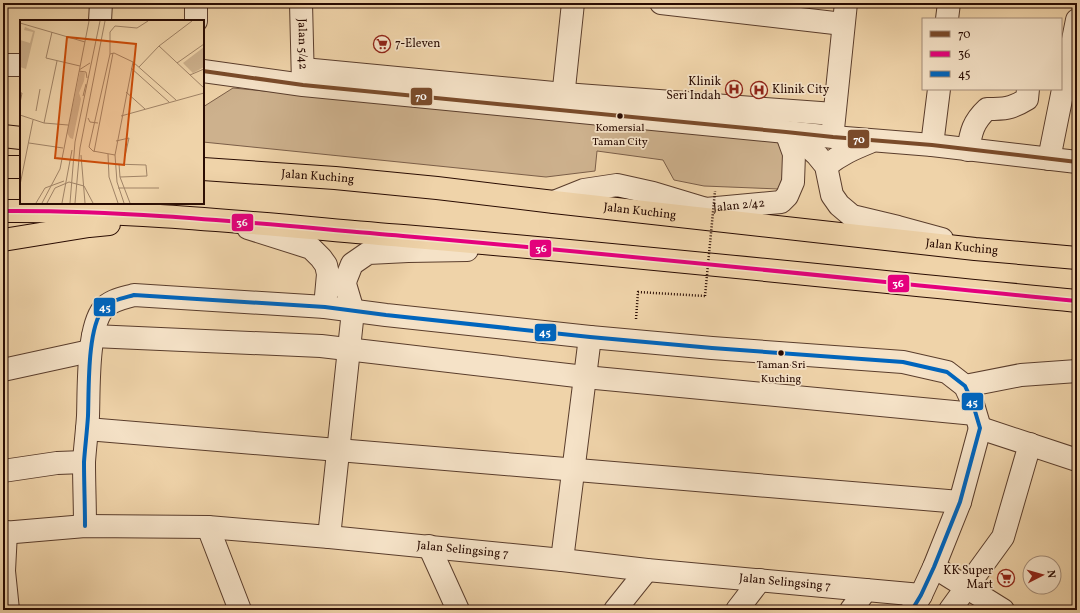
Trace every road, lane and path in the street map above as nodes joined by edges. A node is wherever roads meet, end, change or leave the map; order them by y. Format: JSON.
{"nodes":[{"id":1,"x":101,"y":3,"type":"edge"},
{"id":2,"x":196,"y":3,"type":"edge"},
{"id":3,"x":302,"y":3,"type":"edge"},
{"id":4,"x":573,"y":3,"type":"edge"},
{"id":5,"x":661,"y":3,"type":"edge"},
{"id":6,"x":846,"y":3,"type":"edge"},
{"id":7,"x":949,"y":3,"type":"edge"},
{"id":8,"x":947,"y":18,"type":"edge"},
{"id":9,"x":100,"y":20,"type":"edge"},
{"id":10,"x":196,"y":20,"type":"edge"},
{"id":11,"x":1071,"y":22,"type":"edge"},
{"id":12,"x":843,"y":24,"type":"junction"},
{"id":13,"x":3,"y":65,"type":"edge"},
{"id":14,"x":20,"y":65,"type":"edge"},
{"id":15,"x":204,"y":71,"type":"edge"},
{"id":16,"x":303,"y":77,"type":"junction"},
{"id":17,"x":1062,"y":78,"type":"edge"},
{"id":18,"x":939,"y":90,"type":"edge"},
{"id":19,"x":1028,"y":90,"type":"edge"},
{"id":20,"x":1060,"y":90,"type":"edge"},
{"id":21,"x":563,"y":102,"type":"junction"},
{"id":22,"x":834,"y":114,"type":"junction"},
{"id":23,"x":790,"y":132,"type":"junction"},
{"id":24,"x":3,"y":136,"type":"edge"},
{"id":25,"x":833,"y":137,"type":"junction"},
{"id":26,"x":20,"y":138,"type":"edge"},
{"id":27,"x":874,"y":140,"type":"junction"},
{"id":28,"x":932,"y":145,"type":"junction"},
{"id":29,"x":968,"y":150,"type":"junction"},
{"id":30,"x":204,"y":154,"type":"edge"},
{"id":31,"x":1049,"y":159,"type":"junction"},
{"id":32,"x":1077,"y":162,"type":"edge"},
{"id":33,"x":826,"y":166,"type":"junction"},
{"id":34,"x":20,"y":167,"type":"edge"},
{"id":35,"x":3,"y":168,"type":"edge"},
{"id":36,"x":204,"y":168,"type":"edge"},
{"id":37,"x":335,"y":178,"type":"junction"},
{"id":38,"x":715,"y":191,"type":"dead end"},
{"id":39,"x":554,"y":202,"type":"junction"},
{"id":40,"x":3,"y":211,"type":"edge"},
{"id":41,"x":196,"y":218,"type":"junction"},
{"id":42,"x":226,"y":221,"type":"junction"},
{"id":43,"x":3,"y":240,"type":"edge"},
{"id":44,"x":544,"y":248,"type":"junction"},
{"id":45,"x":975,"y":249,"type":"junction"},
{"id":46,"x":1077,"y":258,"type":"edge"},
{"id":47,"x":1077,"y":301,"type":"edge"},
{"id":48,"x":325,"y":307,"type":"junction"},
{"id":49,"x":353,"y":311,"type":"junction"},
{"id":50,"x":590,"y":337,"type":"junction"},
{"id":51,"x":635,"y":341,"type":"junction"},
{"id":52,"x":92,"y":343,"type":"junction"},
{"id":53,"x":349,"y":350,"type":"junction"},
{"id":54,"x":3,"y":370,"type":"edge"},
{"id":55,"x":1077,"y":371,"type":"edge"},
{"id":56,"x":585,"y":377,"type":"junction"},
{"id":57,"x":965,"y":386,"type":"junction"},
{"id":58,"x":978,"y":421,"type":"junction"},
{"id":59,"x":87,"y":429,"type":"junction"},
{"id":60,"x":1030,"y":444,"type":"junction"},
{"id":61,"x":339,"y":451,"type":"junction"},
{"id":62,"x":1077,"y":460,"type":"edge"},
{"id":63,"x":84,"y":462,"type":"junction"},
{"id":64,"x":573,"y":469,"type":"junction"},
{"id":65,"x":3,"y":471,"type":"edge"},
{"id":66,"x":960,"y":502,"type":"junction"},
{"id":67,"x":85,"y":526,"type":"junction"},
{"id":68,"x":208,"y":527,"type":"junction"},
{"id":69,"x":5,"y":533,"type":"edge"},
{"id":70,"x":329,"y":537,"type":"junction"},
{"id":71,"x":430,"y":546,"type":"junction"},
{"id":72,"x":562,"y":560,"type":"junction"},
{"id":73,"x":934,"y":567,"type":"junction"},
{"id":74,"x":647,"y":570,"type":"junction"},
{"id":75,"x":4,"y":572,"type":"edge"},
{"id":76,"x":760,"y":580,"type":"junction"},
{"id":77,"x":966,"y":587,"type":"junction"},
{"id":78,"x":866,"y":590,"type":"junction"},
{"id":79,"x":916,"y":602,"type":"edge"},
{"id":80,"x":8,"y":610,"type":"edge"},
{"id":81,"x":240,"y":610,"type":"edge"},
{"id":82,"x":458,"y":610,"type":"edge"},
{"id":83,"x":615,"y":610,"type":"edge"},
{"id":84,"x":737,"y":610,"type":"edge"},
{"id":85,"x":851,"y":610,"type":"edge"},
{"id":86,"x":950,"y":610,"type":"edge"},
{"id":87,"x":1003,"y":610,"type":"edge"}],
"edges":[{"from":1,"to":9,"type":"street"},
{"from":2,"to":10,"type":"street"},
{"from":3,"to":16,"type":"street","name":"Jalan 5/42"},
{"from":4,"to":21,"type":"street"},
{"from":5,"to":12,"type":"street"},
{"from":6,"to":12,"type":"street"},
{"from":7,"to":8,"type":"street"},
{"from":11,"to":17,"type":"street"},
{"from":12,"to":22,"type":"street"},
{"from":13,"to":14,"type":"street"},
{"from":15,"to":16,"type":"street"},
{"from":16,"to":21,"type":"street"},
{"from":18,"to":28,"type":"street"},
{"from":19,"to":29,"type":"street"},
{"from":20,"to":31,"type":"street"},
{"from":21,"to":22,"type":"street"},
{"from":21,"to":23,"type":"street"},
{"from":22,"to":25,"type":"street"},
{"from":23,"to":25,"type":"street"},
{"from":23,"to":33,"type":"street"},
{"from":23,"to":39,"type":"street","name":"Jalan 2/42"},
{"from":24,"to":26,"type":"highway"},
{"from":25,"to":27,"type":"street"},
{"from":27,"to":28,"type":"street"},
{"from":27,"to":33,"type":"street"},
{"from":28,"to":29,"type":"street"},
{"from":29,"to":31,"type":"street"},
{"from":30,"to":37,"type":"highway"},
{"from":31,"to":32,"type":"street"},
{"from":33,"to":45,"type":"street"},
{"from":34,"to":35,"type":"highway"},
{"from":36,"to":37,"type":"highway","name":"Jalan Kuching"},
{"from":37,"to":39,"type":"highway","name":"Jalan Kuching"},
{"from":38,"to":51,"type":"path","bridge":true},
{"from":39,"to":45,"type":"highway","name":"Jalan Kuching"},
{"from":40,"to":41,"type":"highway"},
{"from":41,"to":42,"type":"highway"},
{"from":41,"to":43,"type":"highway"},
{"from":42,"to":44,"type":"highway"},
{"from":42,"to":48,"type":"street"},
{"from":44,"to":47,"type":"highway"},
{"from":44,"to":49,"type":"street"},
{"from":45,"to":46,"type":"highway","name":"Jalan Kuching"},
{"from":48,"to":49,"type":"street"},
{"from":48,"to":52,"type":"street"},
{"from":49,"to":50,"type":"street"},
{"from":49,"to":53,"type":"street"},
{"from":50,"to":51,"type":"street"},
{"from":50,"to":56,"type":"street"},
{"from":51,"to":57,"type":"street"},
{"from":52,"to":53,"type":"street"},
{"from":52,"to":54,"type":"street"},
{"from":52,"to":59,"type":"street"},
{"from":53,"to":56,"type":"street"},
{"from":53,"to":61,"type":"street"},
{"from":55,"to":57,"type":"street"},
{"from":56,"to":58,"type":"street"},
{"from":56,"to":64,"type":"street"},
{"from":57,"to":58,"type":"street"},
{"from":58,"to":60,"type":"street"},
{"from":58,"to":66,"type":"street"},
{"from":59,"to":61,"type":"street"},
{"from":59,"to":63,"type":"street"},
{"from":60,"to":62,"type":"street"},
{"from":60,"to":77,"type":"street"},
{"from":61,"to":64,"type":"street"},
{"from":61,"to":70,"type":"street"},
{"from":63,"to":65,"type":"street"},
{"from":63,"to":67,"type":"street"},
{"from":64,"to":66,"type":"street"},
{"from":64,"to":72,"type":"street"},
{"from":66,"to":73,"type":"street"},
{"from":67,"to":68,"type":"street","name":"Jalan Selingsing 7"},
{"from":67,"to":69,"type":"street","name":"Jalan Selingsing 7"},
{"from":68,"to":70,"type":"street","name":"Jalan Selingsing 7"},
{"from":68,"to":81,"type":"street"},
{"from":69,"to":75,"type":"street"},
{"from":70,"to":71,"type":"street","name":"Jalan Selingsing 7"},
{"from":71,"to":72,"type":"street","name":"Jalan Selingsing 7"},
{"from":71,"to":82,"type":"street"},
{"from":72,"to":74,"type":"street","name":"Jalan Selingsing 7"},
{"from":73,"to":77,"type":"street"},
{"from":73,"to":79,"type":"street"},
{"from":74,"to":76,"type":"street","name":"Jalan Selingsing 7"},
{"from":74,"to":83,"type":"street"},
{"from":75,"to":80,"type":"street"},
{"from":76,"to":78,"type":"street","name":"Jalan Selingsing 7"},
{"from":76,"to":84,"type":"street"},
{"from":77,"to":86,"type":"street"},
{"from":77,"to":87,"type":"street"},
{"from":78,"to":79,"type":"street","name":"Jalan Selingsing 7"},
{"from":78,"to":85,"type":"street"}]}
